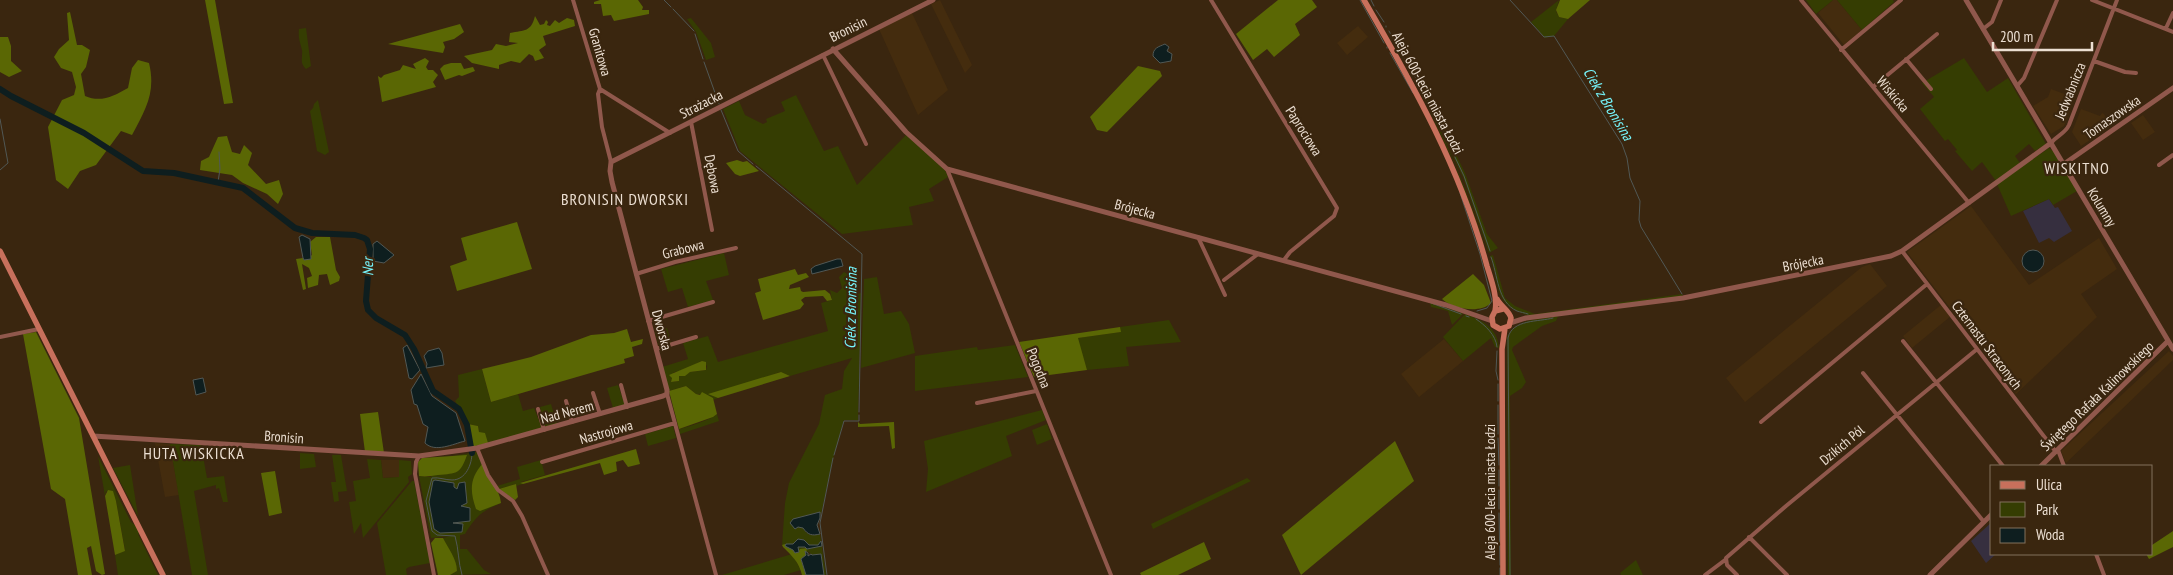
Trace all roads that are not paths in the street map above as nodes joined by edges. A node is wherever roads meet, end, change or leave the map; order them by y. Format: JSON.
{"nodes":[{"id":1,"x":573,"y":0,"type":"edge"},
{"id":2,"x":933,"y":0,"type":"edge"},
{"id":3,"x":1211,"y":0,"type":"edge"},
{"id":4,"x":1364,"y":0,"type":"edge"},
{"id":5,"x":1801,"y":0,"type":"edge"},
{"id":6,"x":1901,"y":0,"type":"edge"},
{"id":7,"x":1966,"y":0,"type":"edge"},
{"id":8,"x":2001,"y":0,"type":"edge"},
{"id":9,"x":2057,"y":0,"type":"edge"},
{"id":10,"x":2092,"y":0,"type":"edge"},
{"id":11,"x":2117,"y":0,"type":"edge"},
{"id":12,"x":2114,"y":9,"type":"junction"},
{"id":13,"x":2173,"y":13,"type":"edge"},
{"id":14,"x":2171,"y":21,"type":"edge"},
{"id":15,"x":1983,"y":28,"type":"junction"},
{"id":16,"x":2166,"y":28,"type":"junction"},
{"id":17,"x":2173,"y":32,"type":"edge"},
{"id":18,"x":1937,"y":34,"type":"dead end"},
{"id":19,"x":833,"y":49,"type":"junction"},
{"id":20,"x":1841,"y":50,"type":"junction"},
{"id":21,"x":823,"y":55,"type":"junction"},
{"id":22,"x":1906,"y":59,"type":"junction"},
{"id":23,"x":2094,"y":61,"type":"junction"},
{"id":24,"x":801,"y":66,"type":"joint"},
{"id":25,"x":2136,"y":73,"type":"dead end"},
{"id":26,"x":2017,"y":86,"type":"junction"},
{"id":27,"x":1873,"y":87,"type":"junction"},
{"id":28,"x":2173,"y":88,"type":"edge"},
{"id":29,"x":600,"y":89,"type":"junction"},
{"id":30,"x":1931,"y":89,"type":"dead end"},
{"id":31,"x":691,"y":122,"type":"junction"},
{"id":32,"x":670,"y":133,"type":"junction"},
{"id":33,"x":2051,"y":143,"type":"junction"},
{"id":34,"x":866,"y":144,"type":"dead end"},
{"id":35,"x":2173,"y":155,"type":"edge"},
{"id":36,"x":611,"y":162,"type":"junction"},
{"id":37,"x":2064,"y":164,"type":"junction"},
{"id":38,"x":2160,"y":165,"type":"dead end"},
{"id":39,"x":947,"y":168,"type":"junction"},
{"id":40,"x":1969,"y":202,"type":"junction"},
{"id":41,"x":712,"y":230,"type":"dead end"},
{"id":42,"x":1198,"y":237,"type":"junction"},
{"id":43,"x":736,"y":248,"type":"dead end"},
{"id":44,"x":0,"y":251,"type":"edge"},
{"id":45,"x":1902,"y":251,"type":"junction"},
{"id":46,"x":1258,"y":253,"type":"junction"},
{"id":47,"x":1284,"y":260,"type":"junction"},
{"id":48,"x":636,"y":274,"type":"junction"},
{"id":49,"x":1224,"y":280,"type":"dead end"},
{"id":50,"x":1927,"y":284,"type":"junction"},
{"id":51,"x":1492,"y":285,"type":"junction"},
{"id":52,"x":1225,"y":295,"type":"dead end"},
{"id":53,"x":714,"y":302,"type":"dead end"},
{"id":54,"x":1503,"y":309,"type":"junction"},
{"id":55,"x":1494,"y":312,"type":"junction"},
{"id":56,"x":1476,"y":314,"type":"junction"},
{"id":57,"x":1510,"y":315,"type":"junction"},
{"id":58,"x":1526,"y":318,"type":"junction"},
{"id":59,"x":648,"y":320,"type":"junction"},
{"id":60,"x":1492,"y":321,"type":"junction"},
{"id":61,"x":1508,"y":326,"type":"junction"},
{"id":62,"x":1498,"y":328,"type":"junction"},
{"id":63,"x":40,"y":329,"type":"junction"},
{"id":64,"x":0,"y":337,"type":"edge"},
{"id":65,"x":696,"y":337,"type":"dead end"},
{"id":66,"x":2168,"y":341,"type":"junction"},
{"id":67,"x":1903,"y":342,"type":"dead end"},
{"id":68,"x":656,"y":349,"type":"junction"},
{"id":69,"x":1502,"y":349,"type":"junction"},
{"id":70,"x":2173,"y":349,"type":"edge"},
{"id":71,"x":1976,"y":350,"type":"junction"},
{"id":72,"x":1863,"y":373,"type":"dead end"},
{"id":73,"x":1937,"y":382,"type":"junction"},
{"id":74,"x":621,"y":385,"type":"dead end"},
{"id":75,"x":1036,"y":391,"type":"junction"},
{"id":76,"x":594,"y":393,"type":"dead end"},
{"id":77,"x":667,"y":394,"type":"junction"},
{"id":78,"x":566,"y":401,"type":"dead end"},
{"id":79,"x":977,"y":403,"type":"dead end"},
{"id":80,"x":627,"y":407,"type":"junction"},
{"id":81,"x":538,"y":409,"type":"dead end"},
{"id":82,"x":600,"y":414,"type":"junction"},
{"id":83,"x":1897,"y":415,"type":"junction"},
{"id":84,"x":572,"y":422,"type":"junction"},
{"id":85,"x":1761,"y":422,"type":"dead end"},
{"id":86,"x":675,"y":424,"type":"junction"},
{"id":87,"x":544,"y":430,"type":"junction"},
{"id":88,"x":93,"y":436,"type":"junction"},
{"id":89,"x":473,"y":449,"type":"junction"},
{"id":90,"x":2057,"y":451,"type":"junction"},
{"id":91,"x":419,"y":456,"type":"junction"},
{"id":92,"x":542,"y":462,"type":"dead end"},
{"id":93,"x":2002,"y":465,"type":"edge"},
{"id":94,"x":2042,"y":465,"type":"edge"},
{"id":95,"x":2064,"y":465,"type":"edge"},
{"id":96,"x":1990,"y":516,"type":"edge"},
{"id":97,"x":1984,"y":522,"type":"junction"},
{"id":98,"x":1750,"y":538,"type":"junction"},
{"id":99,"x":2096,"y":555,"type":"edge"},
{"id":100,"x":1725,"y":560,"type":"junction"},
{"id":101,"x":163,"y":575,"type":"edge"},
{"id":102,"x":434,"y":575,"type":"edge"},
{"id":103,"x":548,"y":575,"type":"edge"},
{"id":104,"x":716,"y":575,"type":"edge"},
{"id":105,"x":1111,"y":575,"type":"edge"},
{"id":106,"x":1503,"y":575,"type":"edge"},
{"id":107,"x":1705,"y":575,"type":"edge"},
{"id":108,"x":1737,"y":575,"type":"edge"},
{"id":109,"x":1786,"y":575,"type":"edge"},
{"id":110,"x":1930,"y":575,"type":"edge"},
{"id":111,"x":2104,"y":575,"type":"edge"}],
"edges":[{"from":1,"to":29,"type":"street","name":"Granitowa"},
{"from":2,"to":19,"type":"street","name":"Bronisin"},
{"from":3,"to":47,"type":"street","name":"Paprociowa"},
{"from":4,"to":51,"type":"main road","name":"Aleja 600-lecia miasta Łodzi"},
{"from":5,"to":20,"type":"street","name":"Wiskicka"},
{"from":6,"to":20,"type":"street"},
{"from":7,"to":15,"type":"street","name":"Kolumny"},
{"from":8,"to":15,"type":"street"},
{"from":9,"to":26,"type":"street"},
{"from":10,"to":12,"type":"street"},
{"from":11,"to":12,"type":"street","name":"Jedwabnicza"},
{"from":12,"to":16,"type":"street"},
{"from":12,"to":23,"type":"street","name":"Jedwabnicza"},
{"from":13,"to":14,"type":"street"},
{"from":14,"to":16,"type":"street"},
{"from":15,"to":26,"type":"street","name":"Kolumny"},
{"from":16,"to":17,"type":"street"},
{"from":18,"to":22,"type":"street"},
{"from":19,"to":21,"type":"street","name":"Bronisin"},
{"from":19,"to":39,"type":"street","name":"Brójecka"},
{"from":20,"to":27,"type":"street","name":"Wiskicka"},
{"from":21,"to":24,"type":"street","name":"Bronisin"},
{"from":21,"to":34,"type":"street"},
{"from":22,"to":27,"type":"street"},
{"from":22,"to":30,"type":"street"},
{"from":23,"to":25,"type":"street"},
{"from":23,"to":33,"type":"street","name":"Jedwabnicza"},
{"from":24,"to":31,"type":"street","name":"Strażacka"},
{"from":26,"to":33,"type":"street","name":"Kolumny"},
{"from":27,"to":40,"type":"street","name":"Wiskicka"},
{"from":28,"to":37,"type":"street","name":"Tomaszowska"},
{"from":29,"to":32,"type":"street","name":"Granitowa"},
{"from":29,"to":36,"type":"street","name":"Dworska"},
{"from":31,"to":32,"type":"street","name":"Strażacka"},
{"from":31,"to":41,"type":"street","name":"Dębowa"},
{"from":32,"to":36,"type":"street","name":"Strażacka"},
{"from":33,"to":37,"type":"street","name":"Kolumny"},
{"from":33,"to":40,"type":"street","name":"Brójecka"},
{"from":35,"to":38,"type":"street"},
{"from":36,"to":48,"type":"street","name":"Dworska"},
{"from":37,"to":66,"type":"street","name":"Kolumny"},
{"from":39,"to":42,"type":"street","name":"Brójecka"},
{"from":39,"to":75,"type":"street","name":"Pogodna"},
{"from":40,"to":45,"type":"street","name":"Brójecka"},
{"from":42,"to":46,"type":"street","name":"Brójecka"},
{"from":42,"to":52,"type":"street"},
{"from":43,"to":48,"type":"street","name":"Grabowa"},
{"from":44,"to":63,"type":"main road"},
{"from":45,"to":50,"type":"street","name":"Czternastu Straconych"},
{"from":45,"to":58,"type":"street","name":"Brójecka"},
{"from":46,"to":47,"type":"street","name":"Brójecka"},
{"from":46,"to":49,"type":"street"},
{"from":47,"to":56,"type":"street","name":"Brójecka"},
{"from":48,"to":59,"type":"street","name":"Dworska"},
{"from":50,"to":71,"type":"street","name":"Czternastu Straconych"},
{"from":50,"to":85,"type":"street"},
{"from":51,"to":54,"type":"main road","name":"Aleja 600-lecia miasta Łodzi"},
{"from":51,"to":55,"type":"main road","name":"Aleja 600-lecia miasta Łodzi"},
{"from":53,"to":59,"type":"street"},
{"from":54,"to":55,"type":"main road"},
{"from":54,"to":57,"type":"main road"},
{"from":55,"to":56,"type":"street","name":"Brójecka"},
{"from":55,"to":60,"type":"main road"},
{"from":56,"to":60,"type":"street","name":"Brójecka"},
{"from":57,"to":58,"type":"street","name":"Brójecka"},
{"from":57,"to":61,"type":"main road"},
{"from":58,"to":61,"type":"street","name":"Brójecka"},
{"from":59,"to":68,"type":"street","name":"Dworska"},
{"from":60,"to":62,"type":"main road"},
{"from":61,"to":62,"type":"main road"},
{"from":61,"to":69,"type":"main road","name":"Aleja 600-lecia miasta Łodzi"},
{"from":62,"to":69,"type":"main road","name":"Aleja 600-lecia miasta Łodzi"},
{"from":63,"to":64,"type":"street"},
{"from":63,"to":88,"type":"main road"},
{"from":65,"to":68,"type":"street"},
{"from":66,"to":70,"type":"street","name":"Kolumny"},
{"from":66,"to":90,"type":"street","name":"Świętego Rafała Kalinowskiego"},
{"from":67,"to":73,"type":"street"},
{"from":68,"to":77,"type":"street","name":"Dworska"},
{"from":69,"to":106,"type":"main road","name":"Aleja 600-lecia miasta Łodzi"},
{"from":71,"to":73,"type":"street","name":"Dzikich Pól"},
{"from":71,"to":90,"type":"street","name":"Czternastu Straconych"},
{"from":72,"to":83,"type":"street"},
{"from":73,"to":83,"type":"street","name":"Dzikich Pól"},
{"from":73,"to":93,"type":"street"},
{"from":74,"to":80,"type":"street"},
{"from":75,"to":79,"type":"street"},
{"from":75,"to":105,"type":"street","name":"Pogodna"},
{"from":76,"to":82,"type":"street"},
{"from":77,"to":80,"type":"street","name":"Nad Nerem"},
{"from":77,"to":86,"type":"street","name":"Dworska"},
{"from":78,"to":84,"type":"street"},
{"from":80,"to":82,"type":"street","name":"Nad Nerem"},
{"from":81,"to":87,"type":"street"},
{"from":82,"to":84,"type":"street","name":"Nad Nerem"},
{"from":83,"to":97,"type":"street"},
{"from":83,"to":98,"type":"street","name":"Dzikich Pól"},
{"from":84,"to":87,"type":"street","name":"Nad Nerem"},
{"from":86,"to":92,"type":"street","name":"Nastrojowa"},
{"from":86,"to":104,"type":"street","name":"Dworska"},
{"from":87,"to":89,"type":"street","name":"Nad Nerem"},
{"from":88,"to":91,"type":"street","name":"Bronisin"},
{"from":88,"to":101,"type":"main road"},
{"from":89,"to":91,"type":"street","name":"Bronisin"},
{"from":89,"to":103,"type":"street"},
{"from":90,"to":94,"type":"street","name":"Świętego Rafała Kalinowskiego"},
{"from":90,"to":95,"type":"street","name":"Czternastu Straconych"},
{"from":91,"to":102,"type":"street"},
{"from":96,"to":97,"type":"street"},
{"from":97,"to":110,"type":"street"},
{"from":98,"to":100,"type":"street","name":"Dzikich Pól"},
{"from":98,"to":109,"type":"street"},
{"from":99,"to":111,"type":"street"},
{"from":100,"to":107,"type":"street","name":"Dzikich Pól"},
{"from":100,"to":108,"type":"street"}]}
